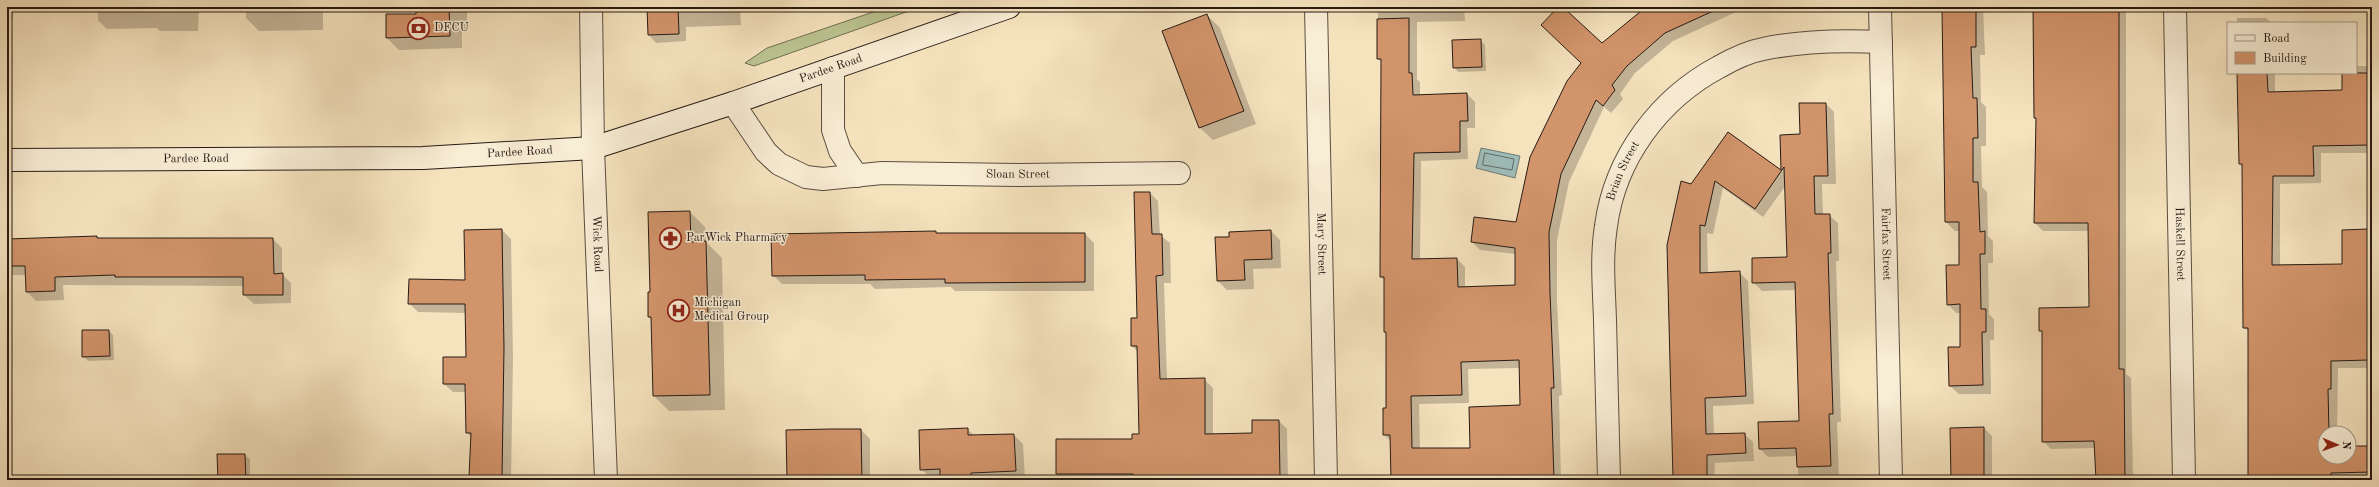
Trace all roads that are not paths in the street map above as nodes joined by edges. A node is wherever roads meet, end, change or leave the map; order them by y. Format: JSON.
{"nodes":[{"id":1,"x":591,"y":7,"type":"edge"},
{"id":2,"x":1009,"y":7,"type":"edge"},
{"id":3,"x":1316,"y":7,"type":"edge"},
{"id":4,"x":1880,"y":7,"type":"edge"},
{"id":5,"x":2175,"y":7,"type":"edge"},
{"id":6,"x":1881,"y":42,"type":"junction"},
{"id":7,"x":833,"y":68,"type":"junction"},
{"id":8,"x":733,"y":103,"type":"junction"},
{"id":9,"x":593,"y":148,"type":"junction"},
{"id":10,"x":7,"y":160,"type":"edge"},
{"id":11,"x":1179,"y":173,"type":"dead end"},
{"id":12,"x":857,"y":176,"type":"junction"},
{"id":13,"x":606,"y":480,"type":"edge"},
{"id":14,"x":1326,"y":480,"type":"edge"},
{"id":15,"x":1609,"y":480,"type":"edge"},
{"id":16,"x":1891,"y":480,"type":"edge"},
{"id":17,"x":2184,"y":480,"type":"edge"}],
"edges":[{"from":1,"to":9,"type":"street","name":"Wick Road"},
{"from":2,"to":7,"type":"street","name":"Pardee Road"},
{"from":3,"to":14,"type":"street","name":"Mary Street"},
{"from":4,"to":6,"type":"street","name":"Fairfax Street"},
{"from":5,"to":17,"type":"street","name":"Haskell Street"},
{"from":6,"to":15,"type":"street","name":"Brian Street"},
{"from":6,"to":16,"type":"street","name":"Fairfax Street"},
{"from":7,"to":8,"type":"street","name":"Pardee Road"},
{"from":7,"to":12,"type":"street"},
{"from":8,"to":9,"type":"street","name":"Pardee Road"},
{"from":8,"to":12,"type":"street","name":"Sloan Street"},
{"from":9,"to":10,"type":"street","name":"Pardee Road"},
{"from":9,"to":13,"type":"street","name":"Wick Road"},
{"from":11,"to":12,"type":"street","name":"Sloan Street"}]}
